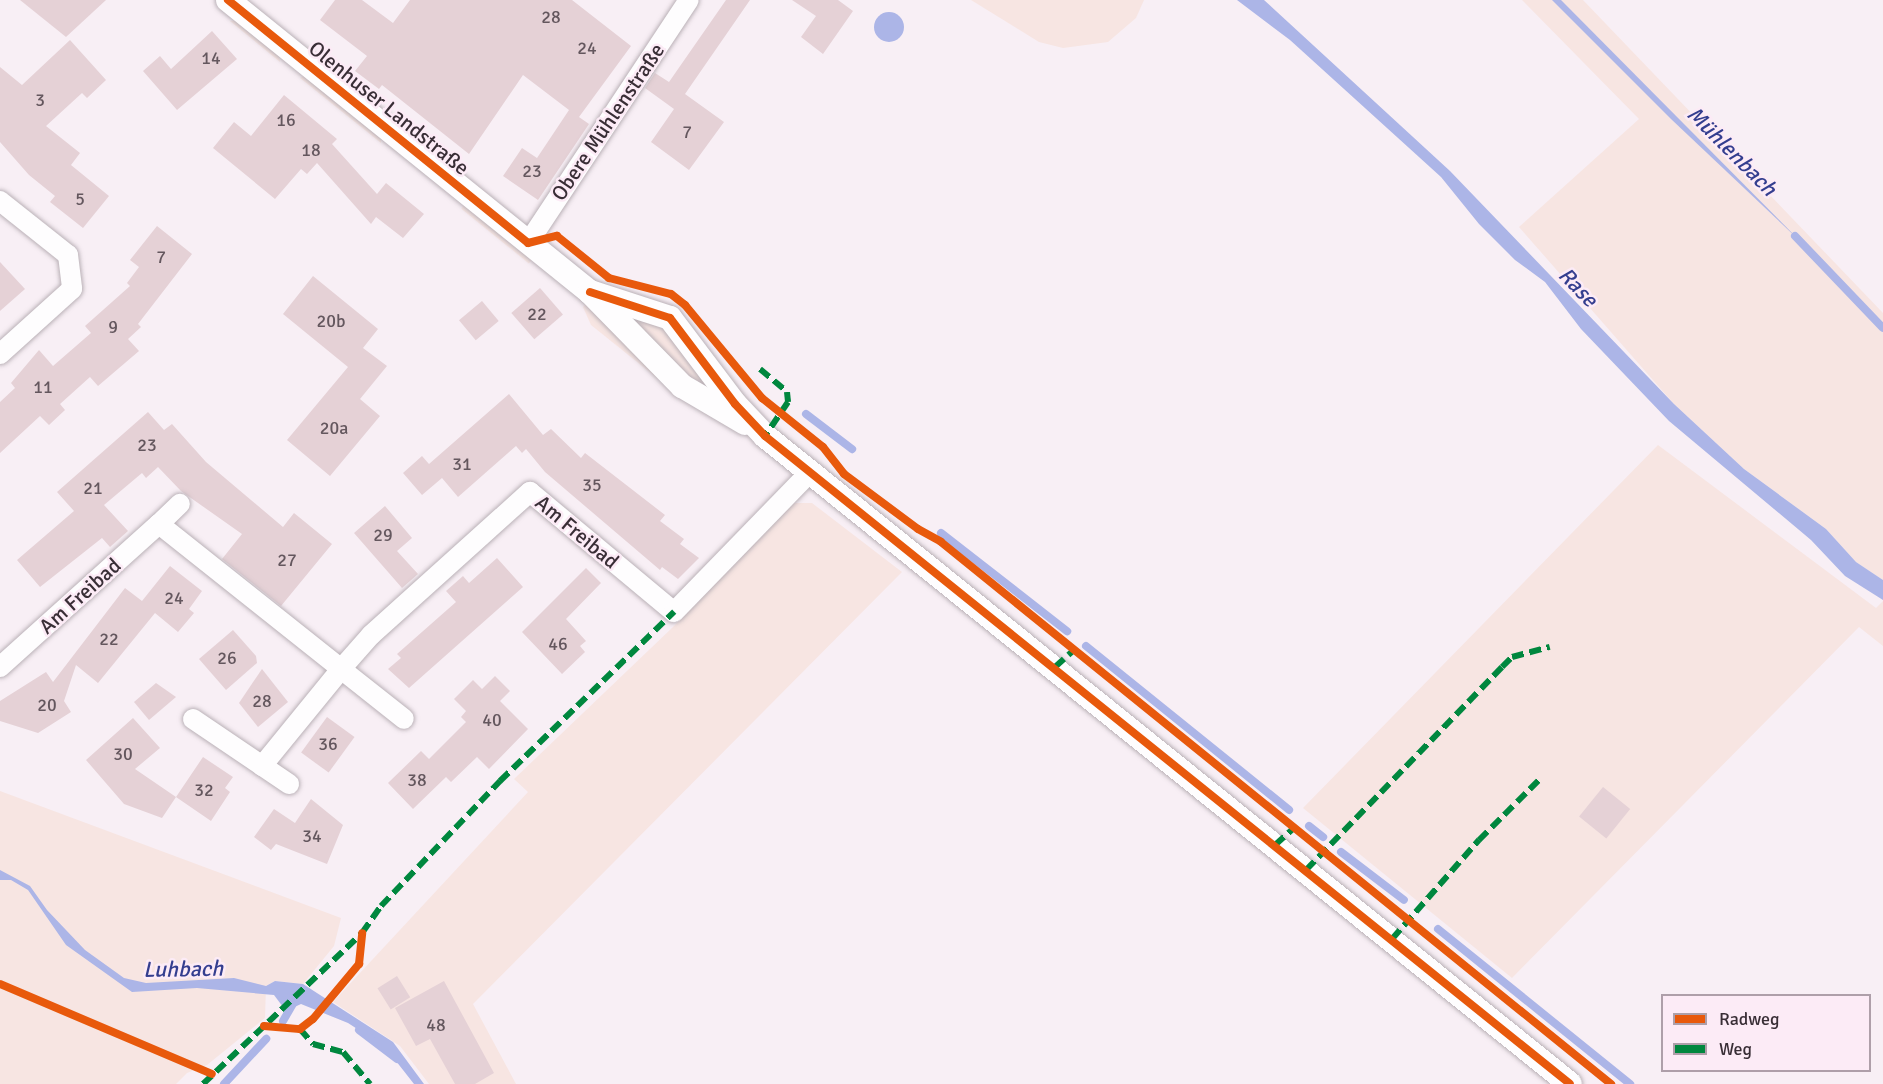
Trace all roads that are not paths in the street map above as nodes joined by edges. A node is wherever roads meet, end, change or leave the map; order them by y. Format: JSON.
{"nodes":[{"id":1,"x":228,"y":0,"type":"edge"},
{"id":2,"x":689,"y":0,"type":"edge"},
{"id":3,"x":0,"y":201,"type":"edge"},
{"id":4,"x":528,"y":243,"type":"junction"},
{"id":5,"x":590,"y":292,"type":"junction"},
{"id":6,"x":0,"y":354,"type":"edge"},
{"id":7,"x":765,"y":436,"type":"junction"},
{"id":8,"x":810,"y":472,"type":"junction"},
{"id":9,"x":180,"y":504,"type":"dead end"},
{"id":10,"x":159,"y":524,"type":"junction"},
{"id":11,"x":0,"y":667,"type":"edge"},
{"id":12,"x":341,"y":669,"type":"junction"},
{"id":13,"x":193,"y":718,"type":"dead end"},
{"id":14,"x":404,"y":719,"type":"dead end"},
{"id":15,"x":262,"y":766,"type":"junction"},
{"id":16,"x":290,"y":784,"type":"dead end"},
{"id":17,"x":1570,"y":1084,"type":"edge"}],
"edges":[{"from":1,"to":4,"type":"street","name":"Olenhuser Landstraße"},
{"from":2,"to":4,"type":"street","name":"Obere Mühlenstraße"},
{"from":3,"to":6,"type":"street"},
{"from":4,"to":5,"type":"street","name":"Olenhuser Landstraße"},
{"from":5,"to":7,"type":"street","name":"Olenhuser Landstraße"},
{"from":5,"to":7,"type":"street","name":"Olenhuser Landstraße"},
{"from":7,"to":8,"type":"street","name":"Olenhuser Landstraße"},
{"from":8,"to":12,"type":"street","name":"Am Freibad"},
{"from":8,"to":17,"type":"street","name":"Olenhuser Landstraße"},
{"from":9,"to":10,"type":"street","name":"Am Freibad"},
{"from":10,"to":11,"type":"street","name":"Am Freibad"},
{"from":10,"to":12,"type":"street"},
{"from":12,"to":14,"type":"street"},
{"from":12,"to":15,"type":"street","name":"Am Freibad"},
{"from":13,"to":15,"type":"street"},
{"from":15,"to":16,"type":"street"}]}
